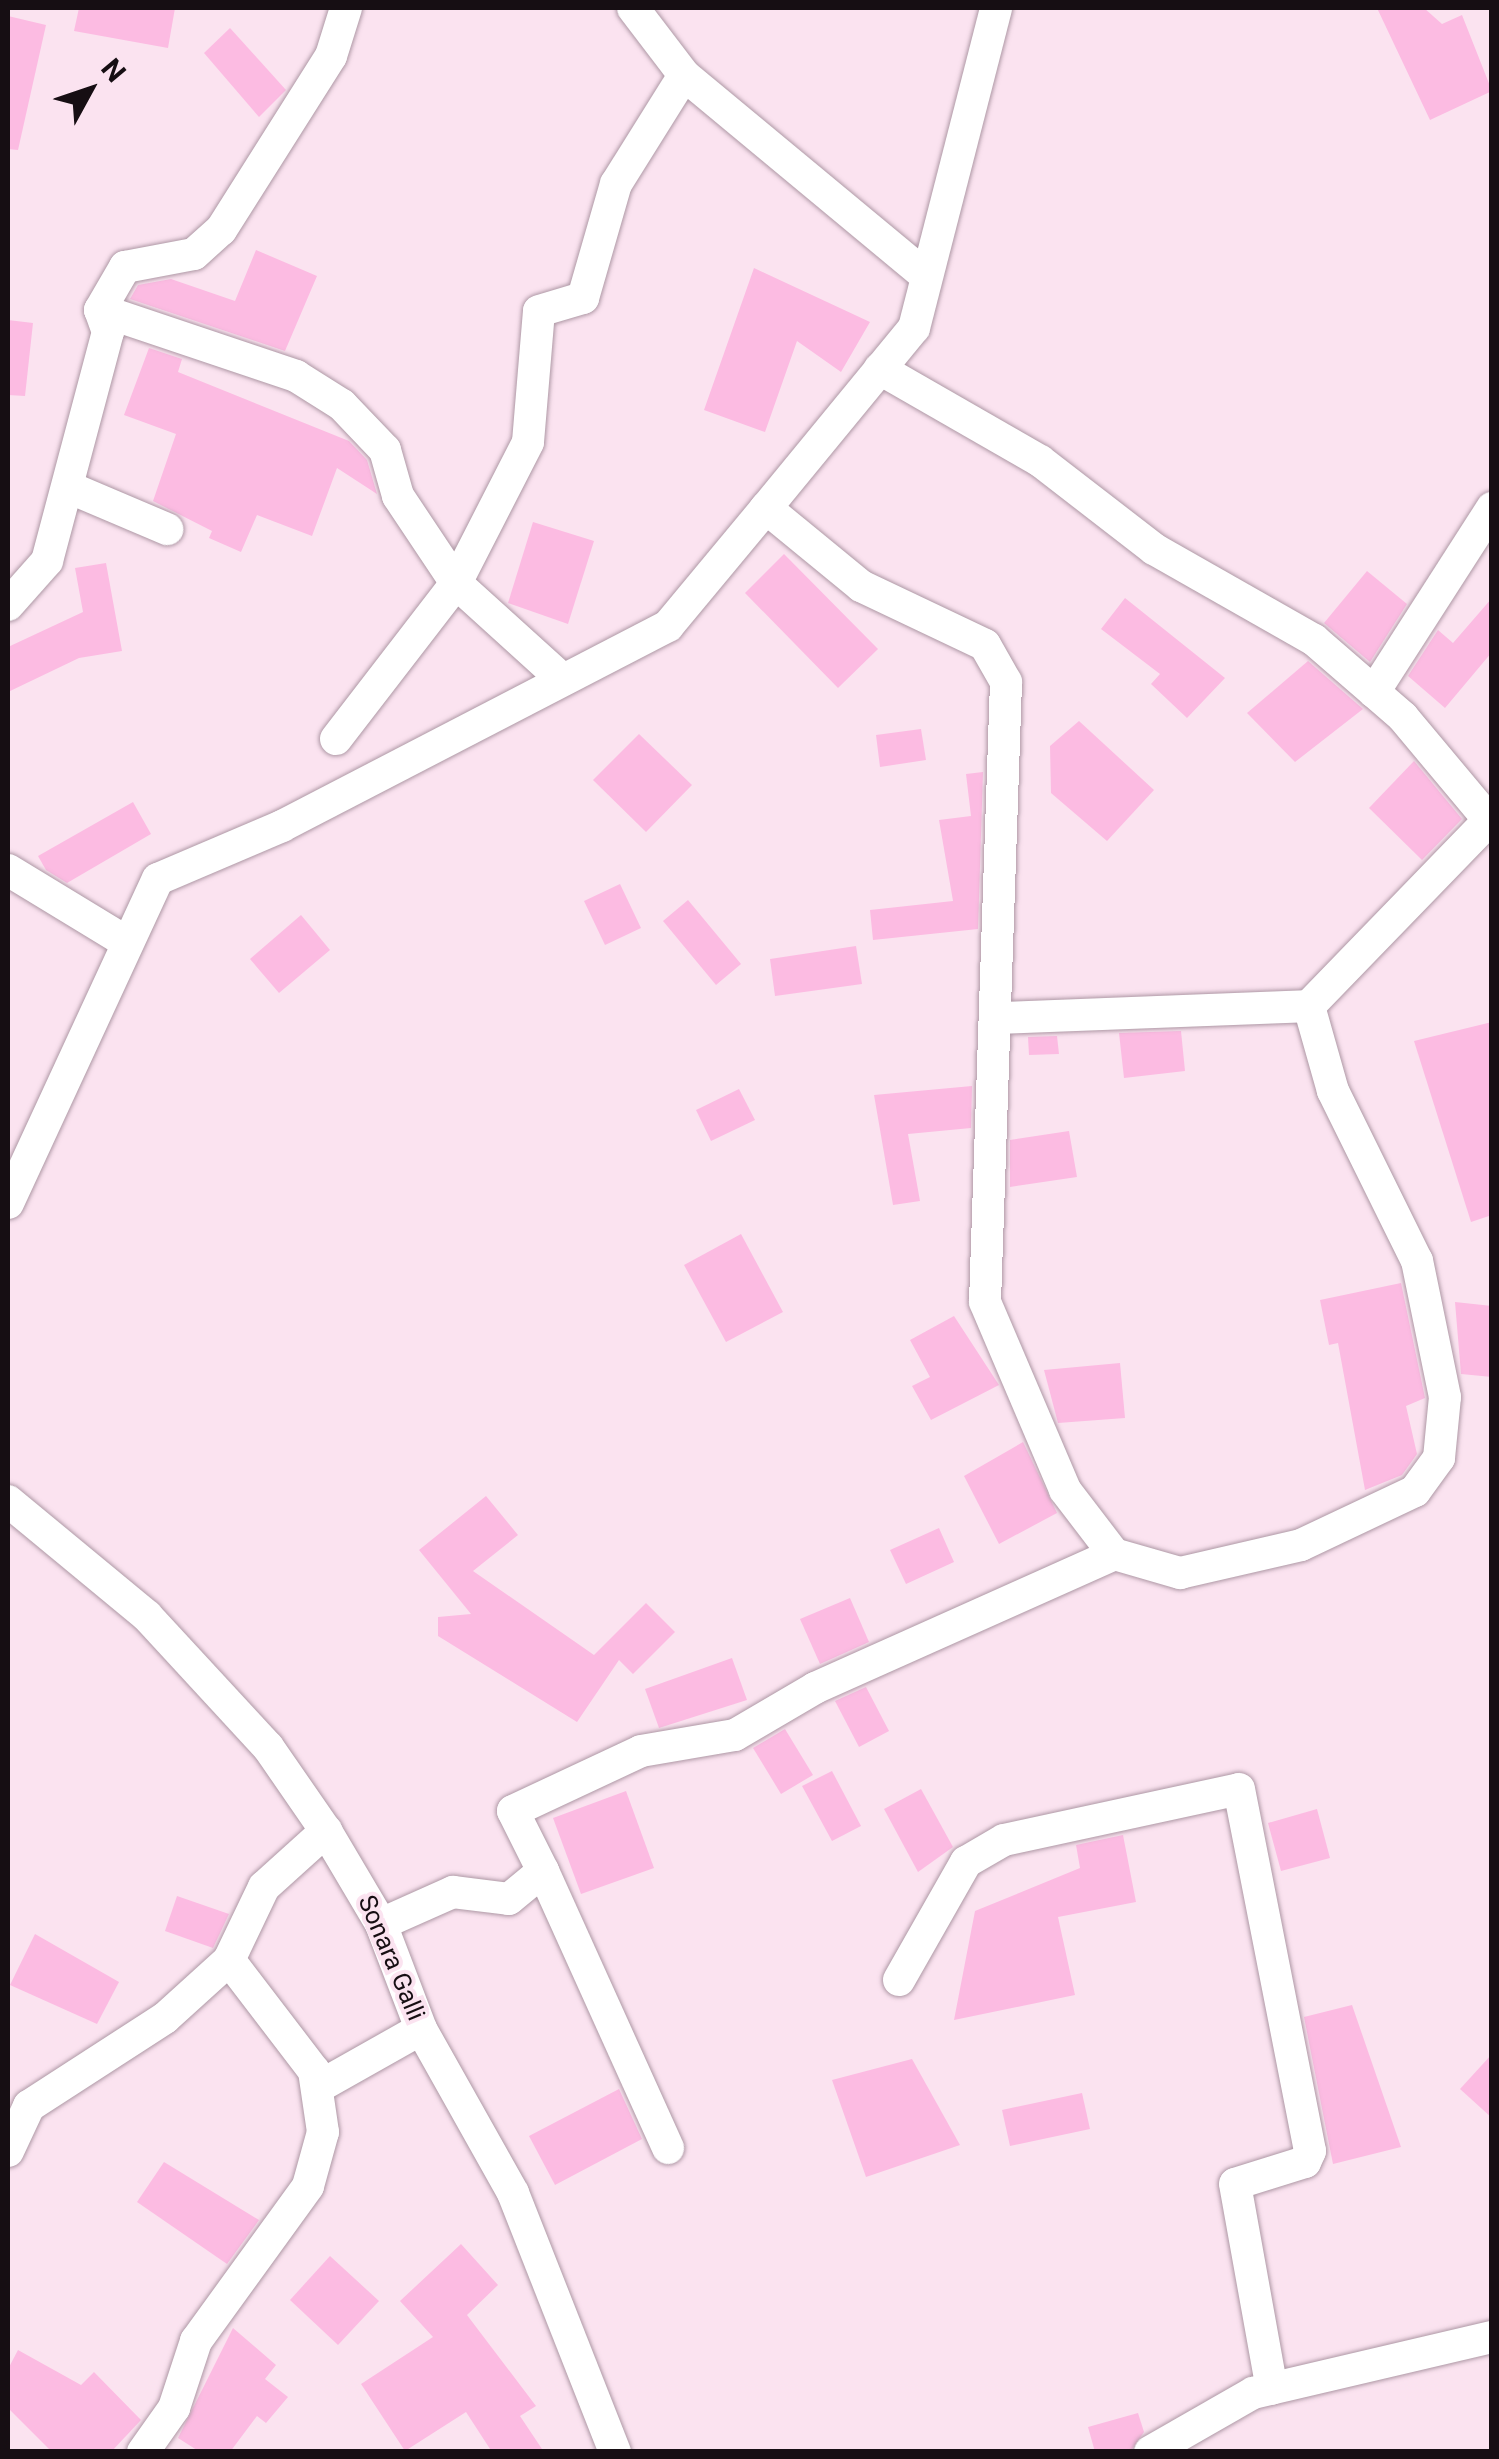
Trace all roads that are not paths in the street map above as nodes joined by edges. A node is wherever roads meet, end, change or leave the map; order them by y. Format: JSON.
{"nodes":[{"id":1,"x":346,"y":8,"type":"edge"},
{"id":2,"x":633,"y":8,"type":"edge"},
{"id":3,"x":996,"y":8,"type":"edge"},
{"id":4,"x":684,"y":74,"type":"junction"},
{"id":5,"x":926,"y":276,"type":"junction"},
{"id":6,"x":100,"y":310,"type":"junction"},
{"id":7,"x":880,"y":369,"type":"junction"},
{"id":8,"x":68,"y":486,"type":"junction"},
{"id":9,"x":766,"y":508,"type":"junction"},
{"id":10,"x":1492,"y":508,"type":"edge"},
{"id":11,"x":167,"y":529,"type":"dead end"},
{"id":12,"x":456,"y":583,"type":"junction"},
{"id":13,"x":8,"y":605,"type":"edge"},
{"id":14,"x":564,"y":680,"type":"junction"},
{"id":15,"x":1374,"y":692,"type":"junction"},
{"id":16,"x":336,"y":740,"type":"dead end"},
{"id":17,"x":1490,"y":821,"type":"edge"},
{"id":18,"x":8,"y":870,"type":"edge"},
{"id":19,"x":128,"y":944,"type":"junction"},
{"id":20,"x":1309,"y":1006,"type":"junction"},
{"id":21,"x":1000,"y":1018,"type":"junction"},
{"id":22,"x":10,"y":1195,"type":"edge"},
{"id":23,"x":8,"y":1502,"type":"edge"},
{"id":24,"x":1114,"y":1554,"type":"junction"},
{"id":25,"x":326,"y":1831,"type":"junction"},
{"id":26,"x":542,"y":1870,"type":"junction"},
{"id":27,"x":381,"y":1924,"type":"junction"},
{"id":28,"x":229,"y":1960,"type":"junction"},
{"id":29,"x":898,"y":1980,"type":"dead end"},
{"id":30,"x":420,"y":2029,"type":"junction"},
{"id":31,"x":320,"y":2086,"type":"junction"},
{"id":32,"x":668,"y":2148,"type":"dead end"},
{"id":33,"x":8,"y":2151,"type":"edge"},
{"id":34,"x":1492,"y":2337,"type":"edge"},
{"id":35,"x":1272,"y":2389,"type":"junction"},
{"id":36,"x":143,"y":2452,"type":"edge"},
{"id":37,"x":615,"y":2452,"type":"edge"},
{"id":38,"x":1150,"y":2452,"type":"edge"}],
"edges":[{"from":1,"to":6,"type":"street"},
{"from":2,"to":4,"type":"street"},
{"from":3,"to":5,"type":"street"},
{"from":4,"to":5,"type":"street"},
{"from":4,"to":12,"type":"street"},
{"from":5,"to":7,"type":"street"},
{"from":6,"to":8,"type":"street"},
{"from":6,"to":12,"type":"street"},
{"from":7,"to":9,"type":"street"},
{"from":7,"to":15,"type":"street"},
{"from":8,"to":11,"type":"street"},
{"from":8,"to":13,"type":"street"},
{"from":9,"to":14,"type":"street"},
{"from":9,"to":21,"type":"street"},
{"from":10,"to":15,"type":"street"},
{"from":12,"to":14,"type":"street"},
{"from":12,"to":16,"type":"street"},
{"from":14,"to":19,"type":"street"},
{"from":15,"to":17,"type":"street"},
{"from":17,"to":20,"type":"street"},
{"from":18,"to":19,"type":"street"},
{"from":19,"to":22,"type":"street"},
{"from":20,"to":21,"type":"street"},
{"from":20,"to":24,"type":"street"},
{"from":21,"to":24,"type":"street"},
{"from":23,"to":25,"type":"street","name":"Sonara Galli"},
{"from":24,"to":26,"type":"street"},
{"from":25,"to":27,"type":"street","name":"Sonara Galli"},
{"from":25,"to":28,"type":"street"},
{"from":26,"to":27,"type":"street"},
{"from":26,"to":32,"type":"street"},
{"from":27,"to":30,"type":"street","name":"Sonara Galli"},
{"from":28,"to":31,"type":"street"},
{"from":28,"to":33,"type":"street"},
{"from":29,"to":35,"type":"street"},
{"from":30,"to":31,"type":"street"},
{"from":30,"to":37,"type":"street","name":"Sonara Galli"},
{"from":31,"to":36,"type":"street"},
{"from":34,"to":35,"type":"street"},
{"from":35,"to":38,"type":"street"}]}
